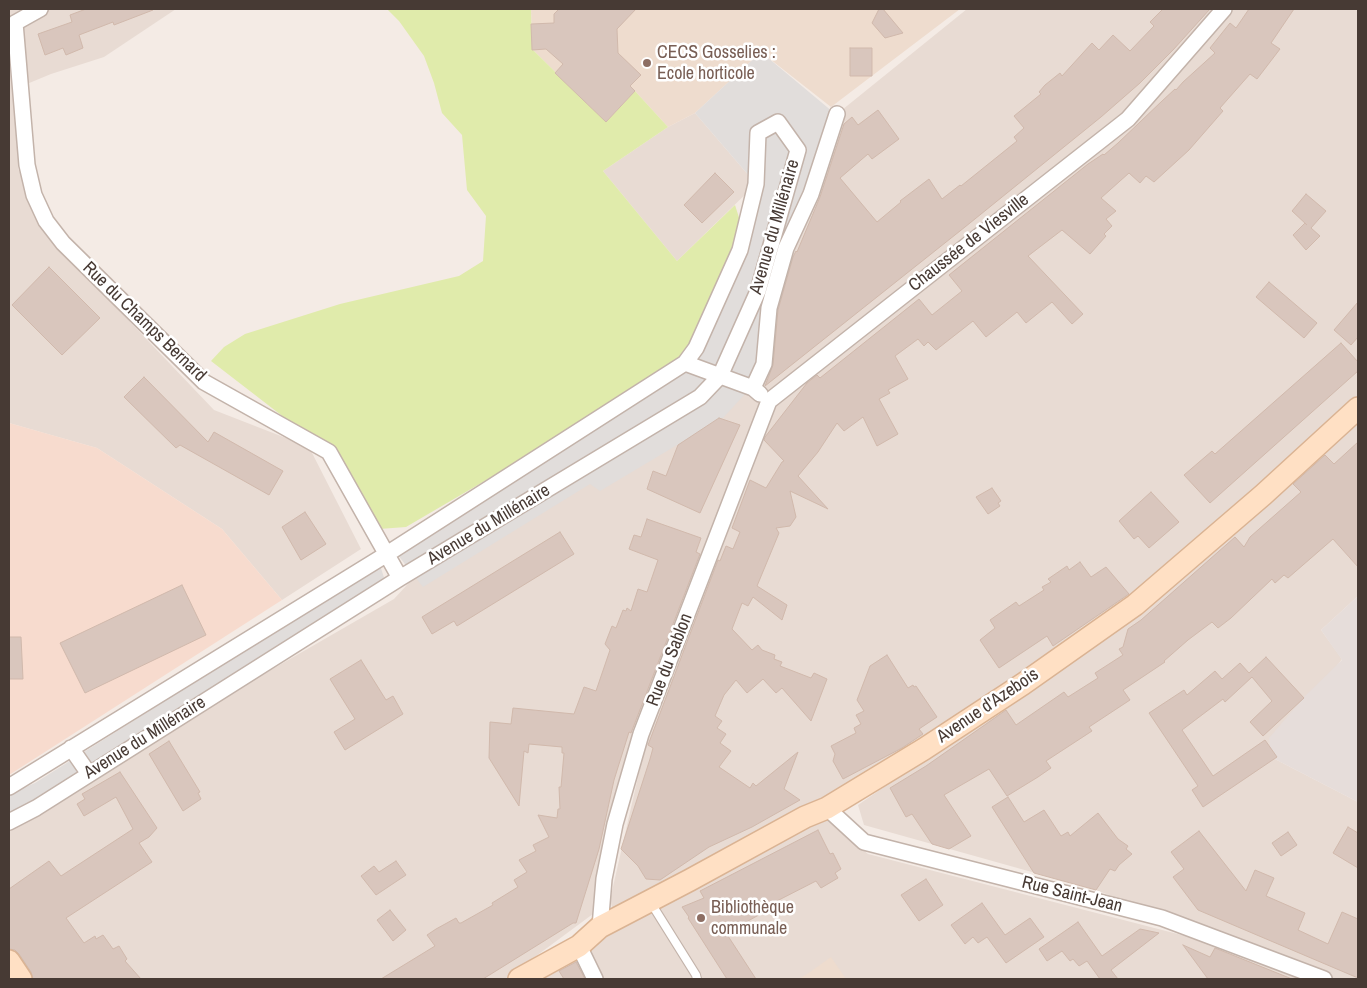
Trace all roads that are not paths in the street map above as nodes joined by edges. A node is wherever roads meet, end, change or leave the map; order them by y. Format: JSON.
{"nodes":[{"id":1,"x":40,"y":9,"type":"edge"},
{"id":2,"x":1224,"y":9,"type":"edge"},
{"id":3,"x":12,"y":21,"type":"edge"},
{"id":4,"x":837,"y":114,"type":"dead end"},
{"id":5,"x":685,"y":363,"type":"junction"},
{"id":6,"x":720,"y":376,"type":"junction"},
{"id":7,"x":753,"y":388,"type":"junction"},
{"id":8,"x":769,"y":401,"type":"junction"},
{"id":9,"x":1358,"y":408,"type":"edge"},
{"id":10,"x":387,"y":554,"type":"junction"},
{"id":11,"x":400,"y":578,"type":"junction"},
{"id":12,"x":71,"y":748,"type":"junction"},
{"id":13,"x":89,"y":774,"type":"junction"},
{"id":14,"x":9,"y":787,"type":"edge"},
{"id":15,"x":826,"y":808,"type":"junction"},
{"id":16,"x":9,"y":822,"type":"edge"},
{"id":17,"x":650,"y":902,"type":"junction"},
{"id":18,"x":600,"y":926,"type":"junction"},
{"id":19,"x":579,"y":946,"type":"junction"},
{"id":20,"x":9,"y":960,"type":"edge"},
{"id":21,"x":21,"y":979,"type":"edge"},
{"id":22,"x":519,"y":979,"type":"edge"},
{"id":23,"x":595,"y":979,"type":"edge"},
{"id":24,"x":697,"y":979,"type":"edge"},
{"id":25,"x":1324,"y":979,"type":"edge"}],
"edges":[{"from":1,"to":3,"type":"street"},
{"from":2,"to":8,"type":"street","name":"Chaussée de Viesville"},
{"from":3,"to":10,"type":"street","name":"Rue du Champs Bernard"},
{"from":4,"to":7,"type":"street"},
{"from":5,"to":6,"type":"street"},
{"from":5,"to":6,"type":"street","name":"Avenue du Millénaire"},
{"from":5,"to":10,"type":"street","name":"Avenue du Millénaire"},
{"from":6,"to":7,"type":"street"},
{"from":6,"to":11,"type":"street","name":"Avenue du Millénaire"},
{"from":7,"to":8,"type":"street"},
{"from":8,"to":18,"type":"street","name":"Rue du Sablon"},
{"from":9,"to":15,"type":"street","name":"Avenue d'Azebois"},
{"from":10,"to":11,"type":"street","name":"Rue du Champs Bernard"},
{"from":10,"to":12,"type":"street","name":"Avenue du Millénaire"},
{"from":11,"to":13,"type":"street","name":"Avenue du Millénaire"},
{"from":12,"to":13,"type":"street"},
{"from":12,"to":14,"type":"street","name":"Avenue du Millénaire"},
{"from":13,"to":16,"type":"street","name":"Avenue du Millénaire"},
{"from":15,"to":17,"type":"street","name":"Avenue d'Azebois"},
{"from":15,"to":25,"type":"street","name":"Rue Saint-Jean"},
{"from":17,"to":18,"type":"street","name":"Avenue d'Azebois"},
{"from":17,"to":24,"type":"lane"},
{"from":18,"to":19,"type":"street","name":"Avenue d'Azebois"},
{"from":19,"to":22,"type":"street","name":"Avenue d'Azebois"},
{"from":19,"to":23,"type":"street"},
{"from":20,"to":21,"type":"street"}]}
